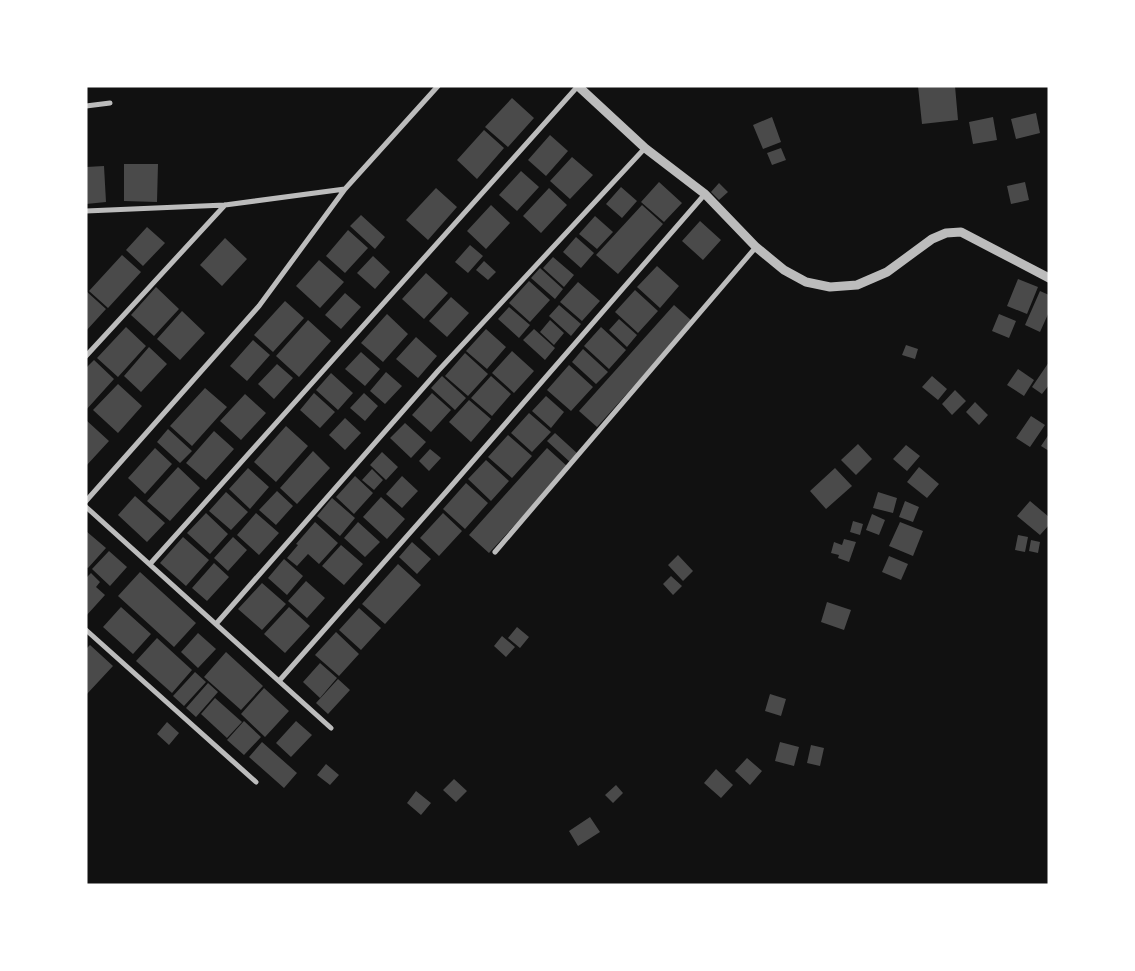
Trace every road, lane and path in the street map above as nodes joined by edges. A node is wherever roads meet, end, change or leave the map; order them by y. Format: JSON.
{"nodes":[{"id":1,"x":438,"y":86,"type":"edge"},
{"id":2,"x":578,"y":86,"type":"edge"},
{"id":3,"x":110,"y":102,"type":"dead end"},
{"id":4,"x":86,"y":106,"type":"edge"},
{"id":5,"x":645,"y":148,"type":"junction"},
{"id":6,"x":345,"y":189,"type":"junction"},
{"id":7,"x":705,"y":194,"type":"junction"},
{"id":8,"x":225,"y":205,"type":"junction"},
{"id":9,"x":86,"y":211,"type":"edge"},
{"id":10,"x":756,"y":247,"type":"junction"},
{"id":11,"x":1049,"y":278,"type":"edge"},
{"id":12,"x":86,"y":356,"type":"edge"},
{"id":13,"x":86,"y":501,"type":"edge"},
{"id":14,"x":86,"y":507,"type":"edge"},
{"id":15,"x":495,"y":552,"type":"dead end"},
{"id":16,"x":150,"y":564,"type":"junction"},
{"id":17,"x":216,"y":624,"type":"junction"},
{"id":18,"x":86,"y":630,"type":"edge"},
{"id":19,"x":279,"y":681,"type":"junction"},
{"id":20,"x":331,"y":728,"type":"dead end"},
{"id":21,"x":256,"y":782,"type":"dead end"}],
"edges":[{"from":1,"to":6,"type":"street"},
{"from":2,"to":5,"type":"street"},
{"from":2,"to":16,"type":"street"},
{"from":3,"to":4,"type":"street"},
{"from":5,"to":7,"type":"street"},
{"from":5,"to":17,"type":"street"},
{"from":6,"to":8,"type":"street"},
{"from":6,"to":13,"type":"street"},
{"from":7,"to":10,"type":"street"},
{"from":7,"to":19,"type":"street"},
{"from":8,"to":9,"type":"street"},
{"from":8,"to":12,"type":"street"},
{"from":10,"to":11,"type":"street"},
{"from":10,"to":15,"type":"street"},
{"from":14,"to":16,"type":"street"},
{"from":16,"to":17,"type":"street"},
{"from":17,"to":19,"type":"street"},
{"from":18,"to":21,"type":"street"},
{"from":19,"to":20,"type":"street"}]}
